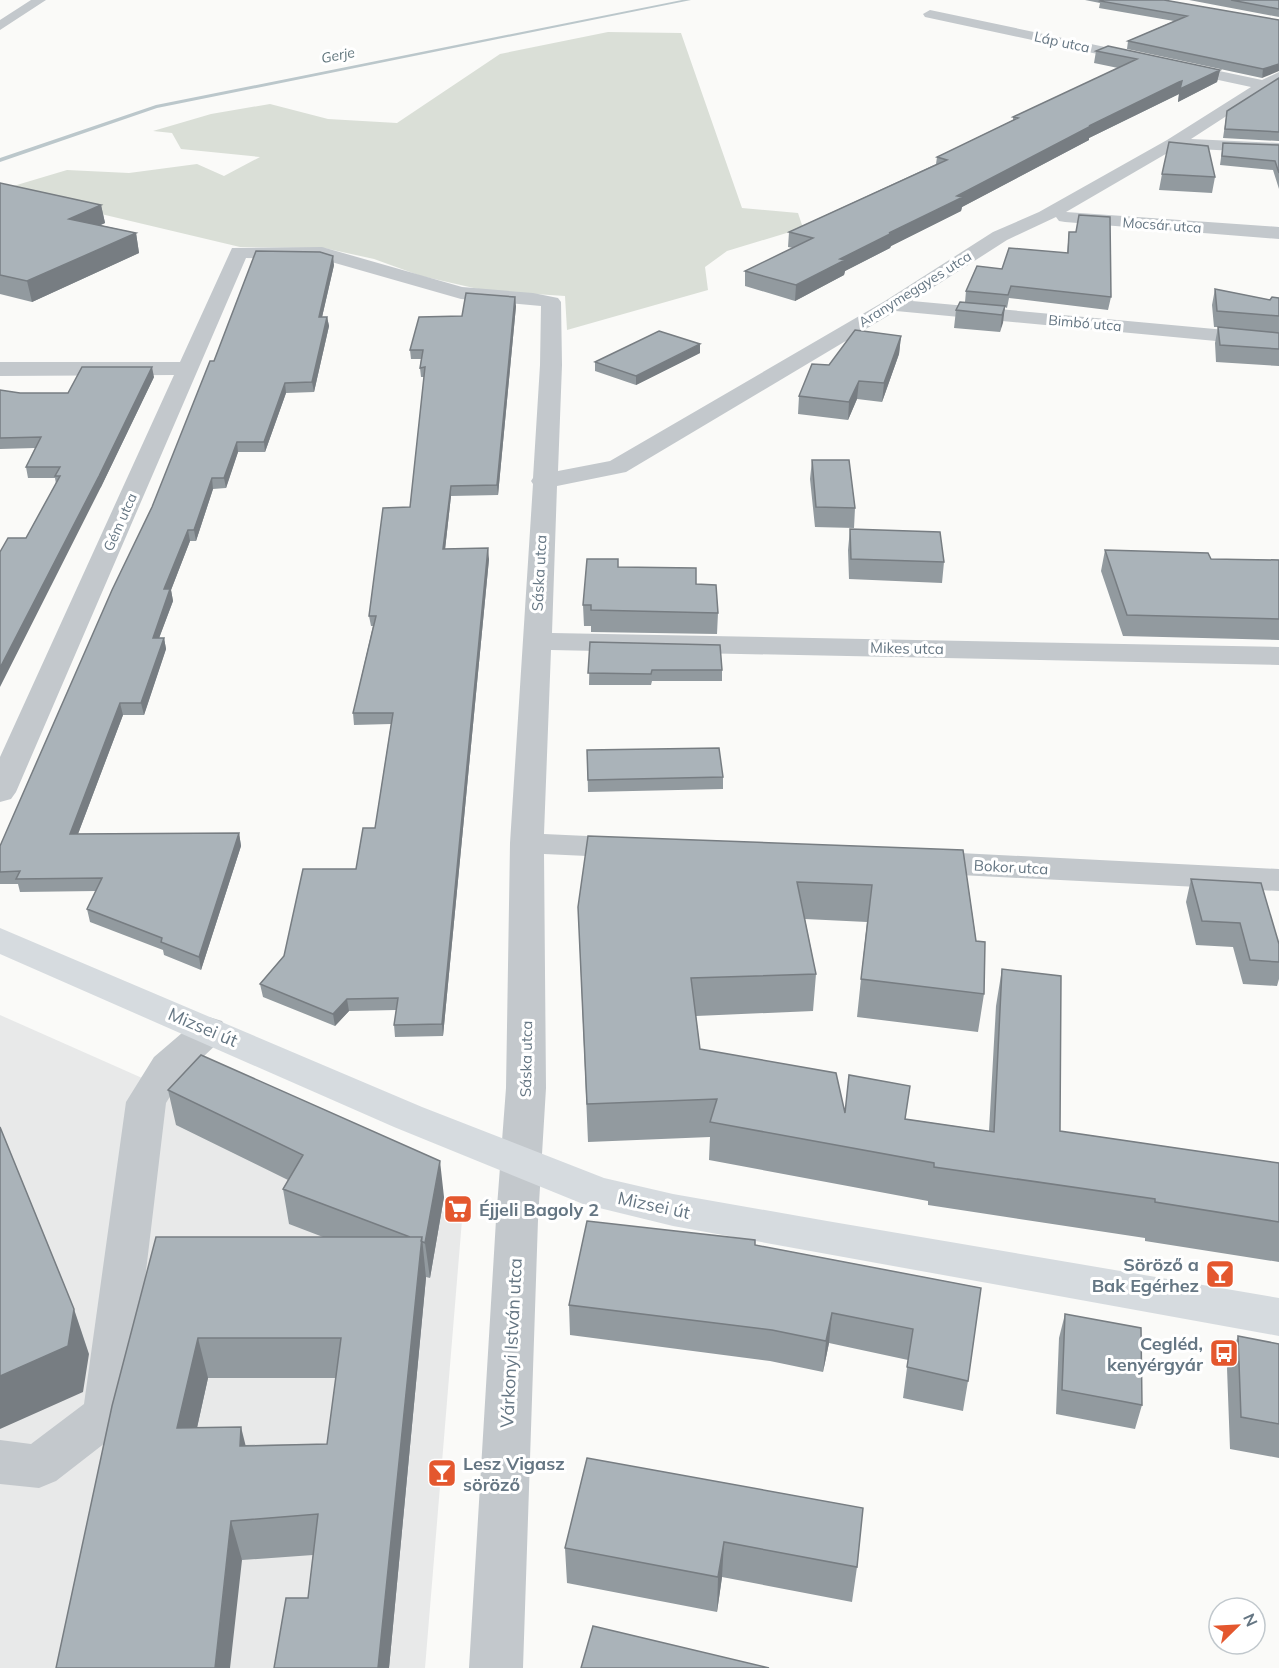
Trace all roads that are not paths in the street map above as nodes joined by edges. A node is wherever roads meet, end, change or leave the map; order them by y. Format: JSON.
{"nodes":[{"id":1,"x":40,"y":0,"type":"edge"},
{"id":2,"x":930,"y":14,"type":"dead end"},
{"id":3,"x":0,"y":26,"type":"edge"},
{"id":4,"x":1271,"y":81,"type":"edge"},
{"id":5,"x":1173,"y":143,"type":"junction"},
{"id":6,"x":1279,"y":148,"type":"edge"},
{"id":7,"x":1045,"y":216,"type":"junction"},
{"id":8,"x":1279,"y":233,"type":"edge"},
{"id":9,"x":239,"y":252,"type":"joint"},
{"id":10,"x":892,"y":305,"type":"junction"},
{"id":11,"x":1279,"y":341,"type":"edge"},
{"id":12,"x":189,"y":368,"type":"junction"},
{"id":13,"x":0,"y":369,"type":"edge"},
{"id":14,"x":543,"y":481,"type":"junction"},
{"id":15,"x":536,"y":641,"type":"junction"},
{"id":16,"x":1279,"y":656,"type":"edge"},
{"id":17,"x":0,"y":792,"type":"edge"},
{"id":18,"x":527,"y":843,"type":"junction"},
{"id":19,"x":658,"y":850,"type":"edge"},
{"id":20,"x":885,"y":861,"type":"edge"},
{"id":21,"x":1279,"y":880,"type":"edge"},
{"id":22,"x":0,"y":940,"type":"edge"},
{"id":23,"x":209,"y":1030,"type":"junction"},
{"id":24,"x":521,"y":1162,"type":"junction"},
{"id":25,"x":1279,"y":1317,"type":"edge"},
{"id":26,"x":0,"y":1462,"type":"edge"},
{"id":27,"x":496,"y":1668,"type":"edge"}],
"edges":[{"from":1,"to":3,"type":"street"},
{"from":2,"to":4,"type":"street","name":"Láp utca"},
{"from":4,"to":5,"type":"street","name":"Aranymeggyes utca"},
{"from":5,"to":6,"type":"street"},
{"from":5,"to":7,"type":"street","name":"Aranymeggyes utca"},
{"from":7,"to":8,"type":"street","name":"Mocsár utca"},
{"from":7,"to":10,"type":"street","name":"Aranymeggyes utca"},
{"from":9,"to":12,"type":"street","name":"Gém utca"},
{"from":9,"to":14,"type":"street","name":"Sáska utca"},
{"from":10,"to":11,"type":"street","name":"Bimbó utca"},
{"from":10,"to":14,"type":"street","name":"Aranymeggyes utca"},
{"from":12,"to":13,"type":"street"},
{"from":12,"to":17,"type":"street","name":"Gém utca"},
{"from":14,"to":15,"type":"street","name":"Sáska utca"},
{"from":15,"to":16,"type":"street","name":"Mikes utca"},
{"from":15,"to":18,"type":"street","name":"Sáska utca"},
{"from":18,"to":19,"type":"street"},
{"from":18,"to":24,"type":"street","name":"Sáska utca"},
{"from":20,"to":21,"type":"street","name":"Bokor utca"},
{"from":22,"to":23,"type":"main road","name":"Mizsei út"},
{"from":23,"to":24,"type":"main road","name":"Mizsei út"},
{"from":23,"to":26,"type":"street"},
{"from":24,"to":25,"type":"main road","name":"Mizsei út"},
{"from":24,"to":27,"type":"street","name":"Várkonyi István utca"}]}
